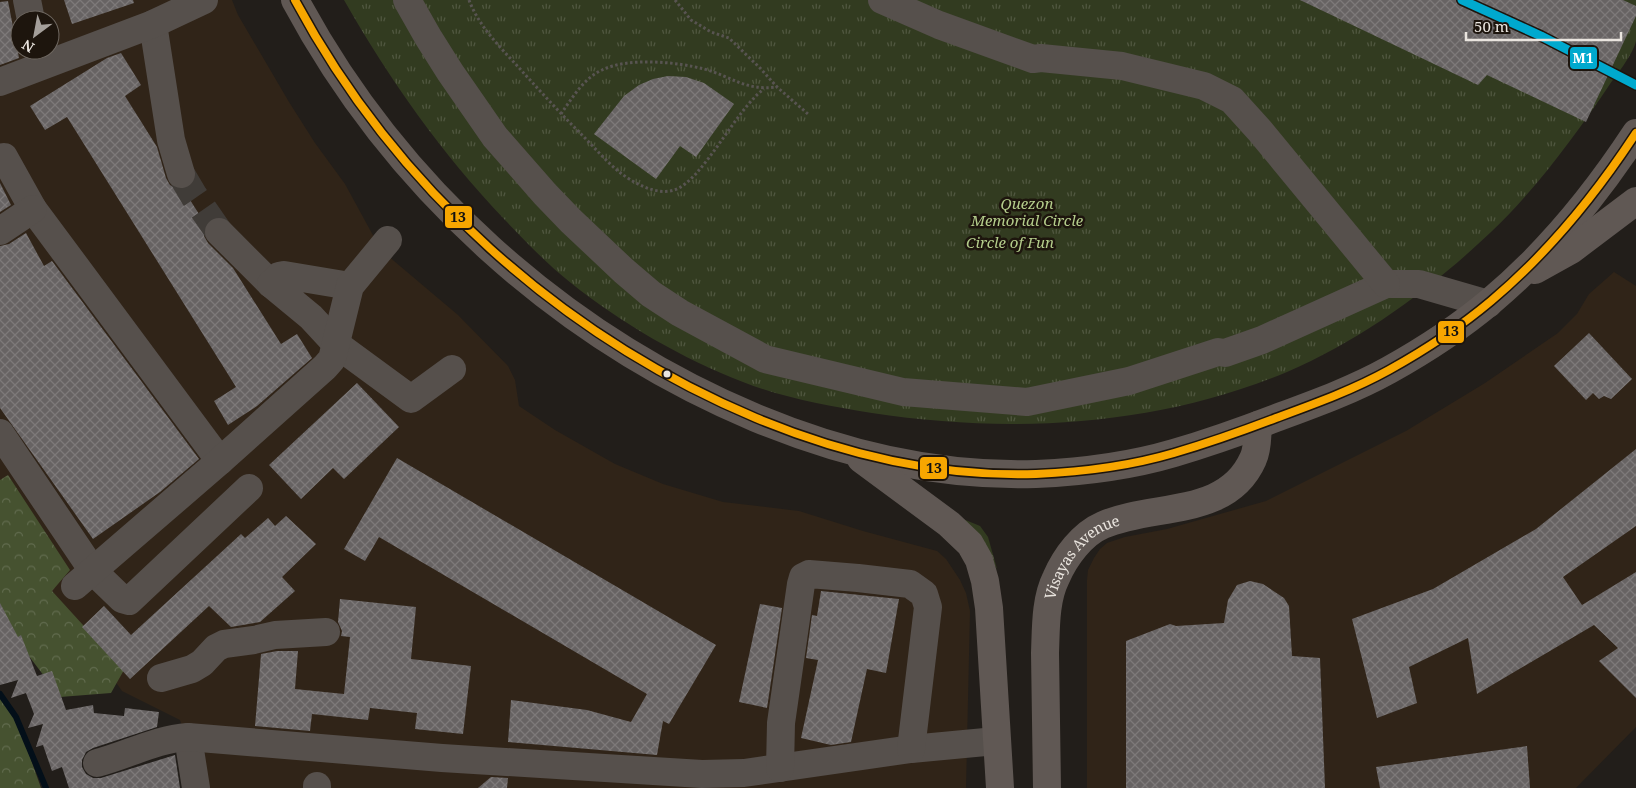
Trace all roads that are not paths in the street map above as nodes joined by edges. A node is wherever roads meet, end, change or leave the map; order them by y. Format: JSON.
{"nodes":[{"id":1,"x":204,"y":0,"type":"edge"},
{"id":2,"x":295,"y":0,"type":"edge"},
{"id":3,"x":407,"y":0,"type":"edge"},
{"id":4,"x":882,"y":0,"type":"edge"},
{"id":5,"x":153,"y":24,"type":"junction"},
{"id":6,"x":60,"y":53,"type":"edge"},
{"id":7,"x":37,"y":60,"type":"edge"},
{"id":8,"x":0,"y":82,"type":"edge"},
{"id":9,"x":1636,"y":133,"type":"edge"},
{"id":10,"x":1,"y":155,"type":"edge"},
{"id":11,"x":181,"y":174,"type":"tunnel mouth"},
{"id":12,"x":1636,"y":201,"type":"edge"},
{"id":13,"x":33,"y":209,"type":"junction"},
{"id":14,"x":0,"y":231,"type":"edge"},
{"id":15,"x":218,"y":232,"type":"tunnel mouth"},
{"id":16,"x":388,"y":240,"type":"dead end"},
{"id":17,"x":271,"y":284,"type":"junction"},
{"id":18,"x":1386,"y":284,"type":"junction"},
{"id":19,"x":350,"y":286,"type":"junction"},
{"id":20,"x":1508,"y":286,"type":"junction"},
{"id":21,"x":1488,"y":304,"type":"junction"},
{"id":22,"x":336,"y":344,"type":"junction"},
{"id":23,"x":452,"y":369,"type":"dead end"},
{"id":24,"x":1258,"y":425,"type":"junction"},
{"id":25,"x":0,"y":433,"type":"edge"},
{"id":26,"x":852,"y":452,"type":"junction"},
{"id":27,"x":220,"y":461,"type":"junction"},
{"id":28,"x":249,"y":488,"type":"dead end"},
{"id":29,"x":84,"y":579,"type":"junction"},
{"id":30,"x":326,"y":632,"type":"dead end"},
{"id":31,"x":161,"y":678,"type":"dead end"},
{"id":32,"x":188,"y":737,"type":"junction"},
{"id":33,"x":996,"y":741,"type":"junction"},
{"id":34,"x":911,"y":749,"type":"junction"},
{"id":35,"x":97,"y":762,"type":"dead end"},
{"id":36,"x":780,"y":768,"type":"junction"},
{"id":37,"x":700,"y":781,"type":"edge"},
{"id":38,"x":196,"y":788,"type":"edge"},
{"id":39,"x":1000,"y":788,"type":"edge"},
{"id":40,"x":1047,"y":788,"type":"edge"}],
"edges":[{"from":1,"to":5,"type":"lane"},
{"from":2,"to":26,"type":"main road"},
{"from":3,"to":18,"type":"lane"},
{"from":4,"to":18,"type":"lane"},
{"from":5,"to":6,"type":"lane"},
{"from":5,"to":11,"type":"lane"},
{"from":7,"to":8,"type":"lane"},
{"from":9,"to":20,"type":"main road"},
{"from":10,"to":13,"type":"lane"},
{"from":12,"to":20,"type":"main road"},
{"from":13,"to":14,"type":"lane"},
{"from":13,"to":27,"type":"lane"},
{"from":15,"to":17,"type":"lane"},
{"from":16,"to":19,"type":"lane"},
{"from":17,"to":19,"type":"lane"},
{"from":17,"to":22,"type":"lane"},
{"from":18,"to":21,"type":"lane"},
{"from":19,"to":22,"type":"lane"},
{"from":20,"to":21,"type":"main road"},
{"from":21,"to":24,"type":"main road"},
{"from":22,"to":23,"type":"lane"},
{"from":22,"to":27,"type":"lane"},
{"from":24,"to":26,"type":"main road"},
{"from":24,"to":40,"type":"main road","name":"Visayas Avenue"},
{"from":25,"to":29,"type":"lane"},
{"from":26,"to":33,"type":"main road"},
{"from":27,"to":29,"type":"lane"},
{"from":28,"to":29,"type":"lane"},
{"from":30,"to":31,"type":"lane"},
{"from":32,"to":35,"type":"lane"},
{"from":32,"to":37,"type":"lane"},
{"from":32,"to":38,"type":"lane"},
{"from":33,"to":34,"type":"lane"},
{"from":33,"to":39,"type":"main road"},
{"from":34,"to":36,"type":"lane"},
{"from":34,"to":36,"type":"lane"},
{"from":36,"to":37,"type":"lane"}]}
